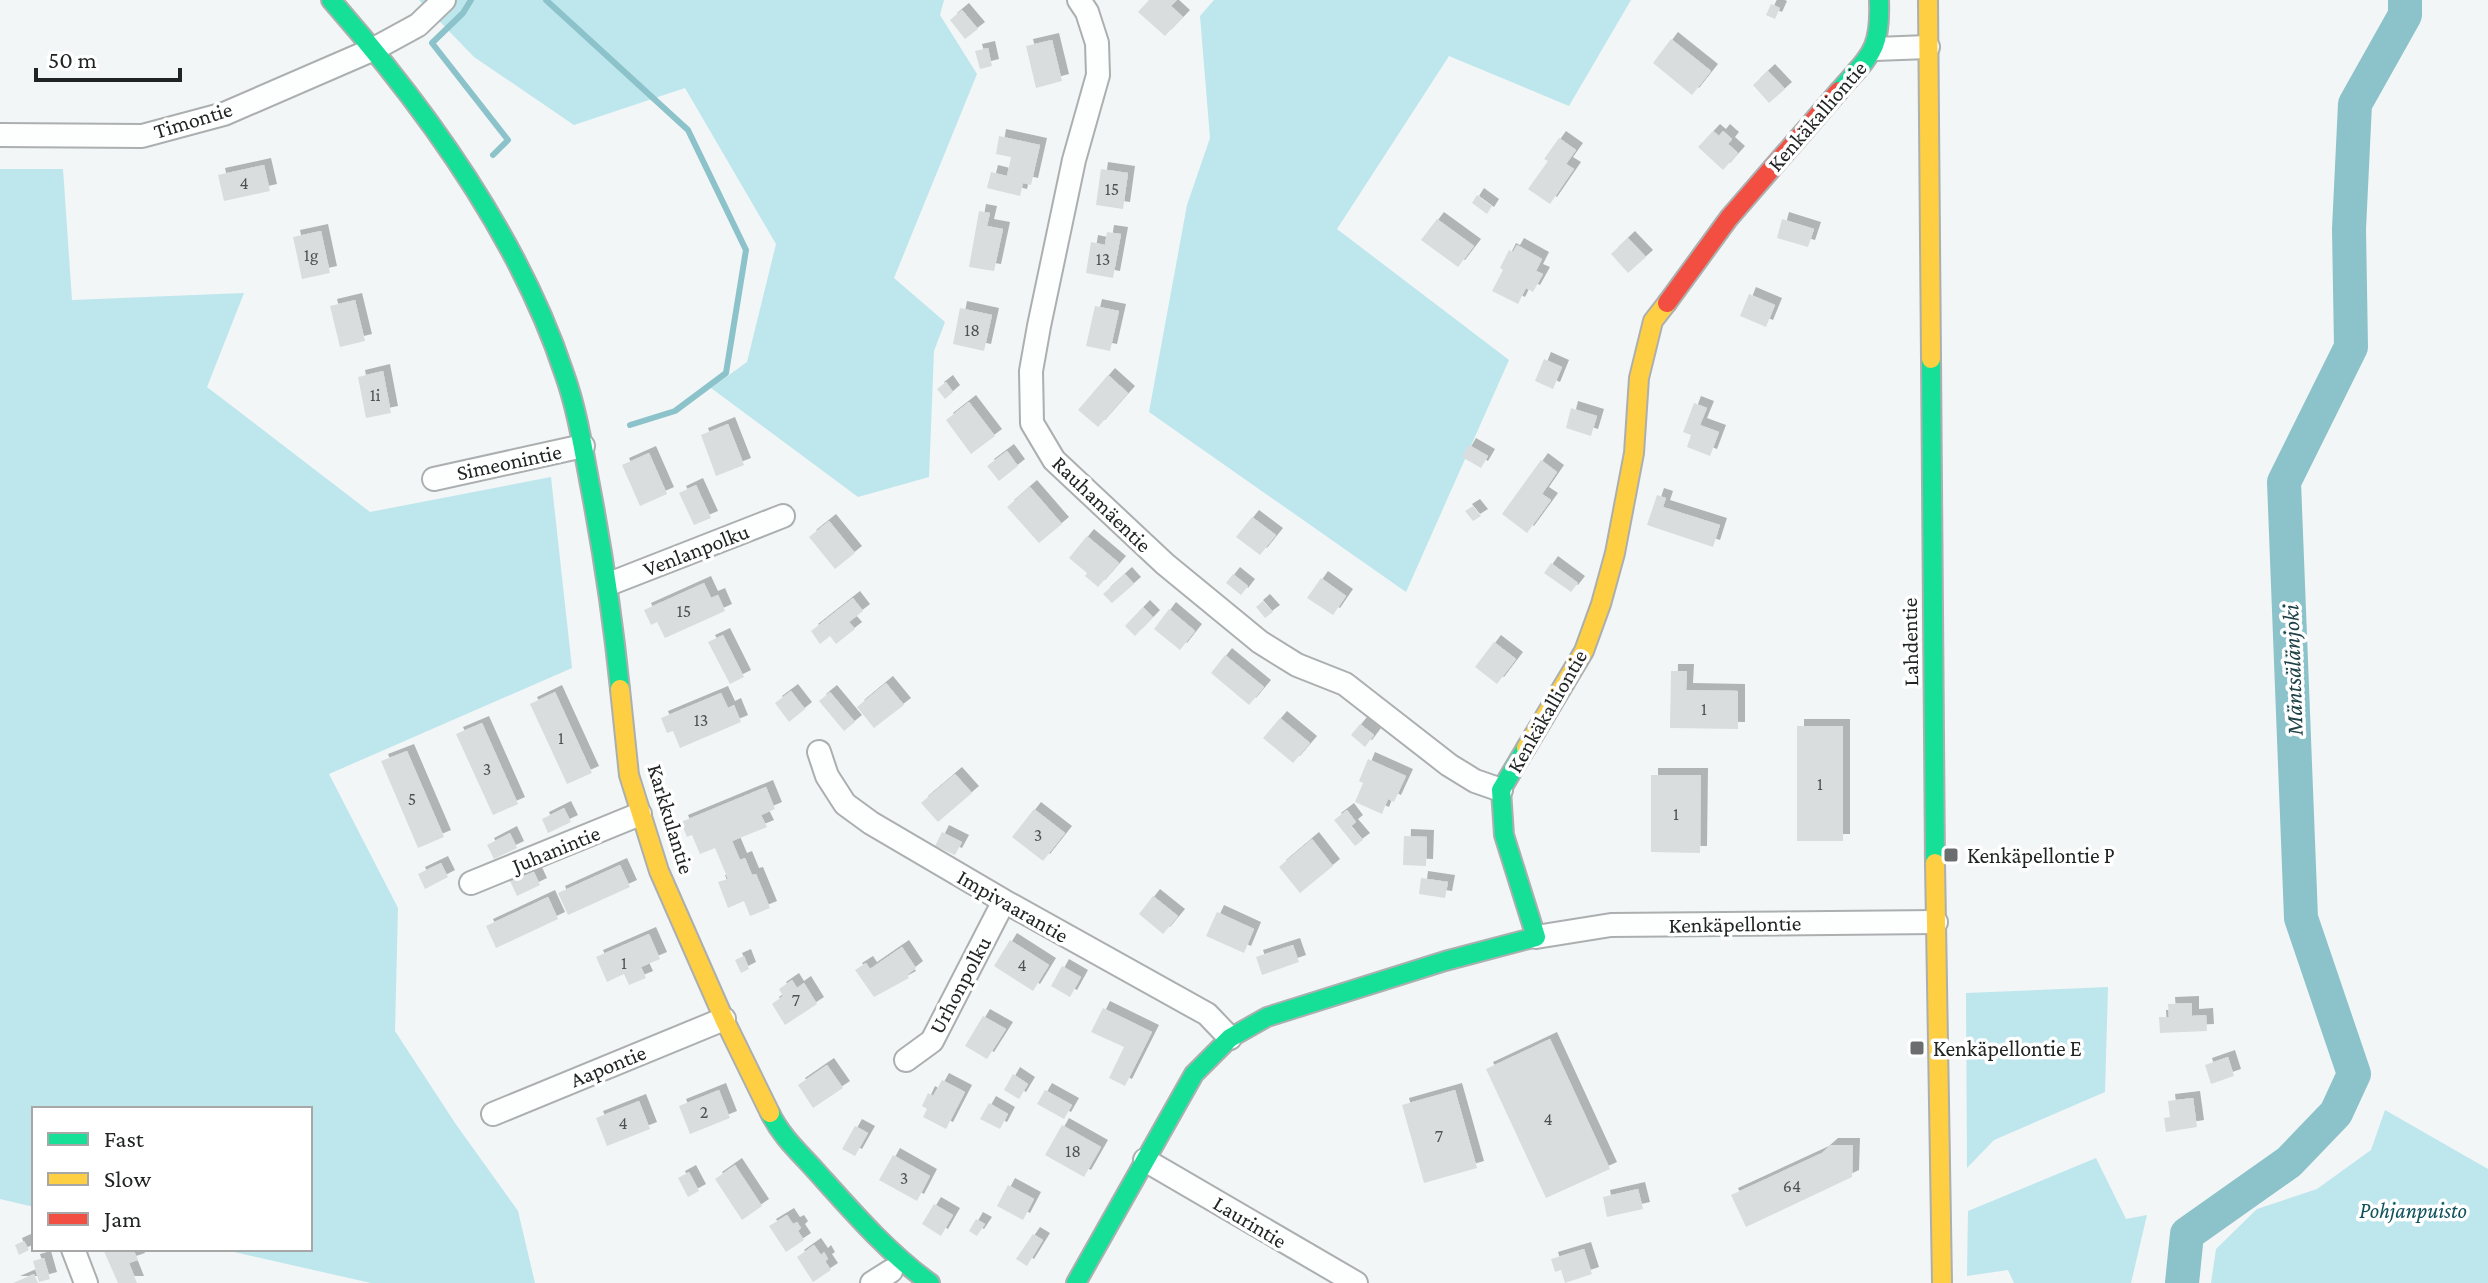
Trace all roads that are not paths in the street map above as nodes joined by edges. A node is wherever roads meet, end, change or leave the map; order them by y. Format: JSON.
{"nodes":[{"id":1,"x":331,"y":0,"type":"edge"},
{"id":2,"x":444,"y":0,"type":"edge"},
{"id":3,"x":1079,"y":0,"type":"edge"},
{"id":4,"x":1879,"y":0,"type":"edge"},
{"id":5,"x":1928,"y":0,"type":"edge"},
{"id":6,"x":1928,"y":47,"type":"junction"},
{"id":7,"x":374,"y":49,"type":"junction"},
{"id":8,"x":1875,"y":49,"type":"junction"},
{"id":9,"x":0,"y":135,"type":"edge"},
{"id":10,"x":583,"y":446,"type":"junction"},
{"id":11,"x":434,"y":479,"type":"dead end"},
{"id":12,"x":783,"y":516,"type":"dead end"},
{"id":13,"x":609,"y":584,"type":"junction"},
{"id":14,"x":819,"y":752,"type":"dead end"},
{"id":15,"x":1501,"y":790,"type":"junction"},
{"id":16,"x":640,"y":814,"type":"junction"},
{"id":17,"x":471,"y":883,"type":"dead end"},
{"id":18,"x":1004,"y":901,"type":"junction"},
{"id":19,"x":1936,"y":922,"type":"junction"},
{"id":20,"x":1536,"y":937,"type":"junction"},
{"id":21,"x":724,"y":1019,"type":"junction"},
{"id":22,"x":1230,"y":1038,"type":"junction"},
{"id":23,"x":906,"y":1060,"type":"dead end"},
{"id":24,"x":493,"y":1114,"type":"dead end"},
{"id":25,"x":1145,"y":1160,"type":"junction"},
{"id":26,"x":74,"y":1251,"type":"edge"},
{"id":27,"x":86,"y":1283,"type":"edge"},
{"id":28,"x":930,"y":1283,"type":"edge"},
{"id":29,"x":1076,"y":1283,"type":"edge"},
{"id":30,"x":1356,"y":1283,"type":"edge"},
{"id":31,"x":1942,"y":1283,"type":"edge"}],
"edges":[{"from":1,"to":7,"type":"street","name":"Karkkulantie"},
{"from":2,"to":7,"type":"street","name":"Timontie"},
{"from":3,"to":15,"type":"street","name":"Rauhamäentie"},
{"from":4,"to":8,"type":"street","name":"Kenkäkalliontie"},
{"from":5,"to":6,"type":"street","name":"Lahdentie"},
{"from":6,"to":8,"type":"street","name":"Kenkäkalliontie"},
{"from":6,"to":19,"type":"street","name":"Lahdentie"},
{"from":7,"to":9,"type":"street","name":"Timontie"},
{"from":7,"to":10,"type":"street","name":"Karkkulantie"},
{"from":8,"to":15,"type":"street","name":"Kenkäkalliontie"},
{"from":10,"to":11,"type":"street","name":"Simeonintie"},
{"from":10,"to":13,"type":"street","name":"Karkkulantie"},
{"from":12,"to":13,"type":"street","name":"Venlanpolku"},
{"from":13,"to":16,"type":"street","name":"Karkkulantie"},
{"from":14,"to":18,"type":"street","name":"Impivaarantie"},
{"from":15,"to":20,"type":"street","name":"Kenkäkalliontie"},
{"from":16,"to":17,"type":"street","name":"Juhanintie"},
{"from":16,"to":21,"type":"street","name":"Karkkulantie"},
{"from":18,"to":22,"type":"street","name":"Impivaarantie"},
{"from":18,"to":23,"type":"street","name":"Urhonpolku"},
{"from":19,"to":20,"type":"street","name":"Kenkäpellontie"},
{"from":19,"to":31,"type":"street","name":"Lahdentie"},
{"from":20,"to":22,"type":"street"},
{"from":21,"to":24,"type":"street","name":"Aapontie"},
{"from":21,"to":28,"type":"street","name":"Karkkulantie"},
{"from":22,"to":25,"type":"street"},
{"from":25,"to":29,"type":"street"},
{"from":25,"to":30,"type":"street","name":"Laurintie"},
{"from":26,"to":27,"type":"street"}]}
